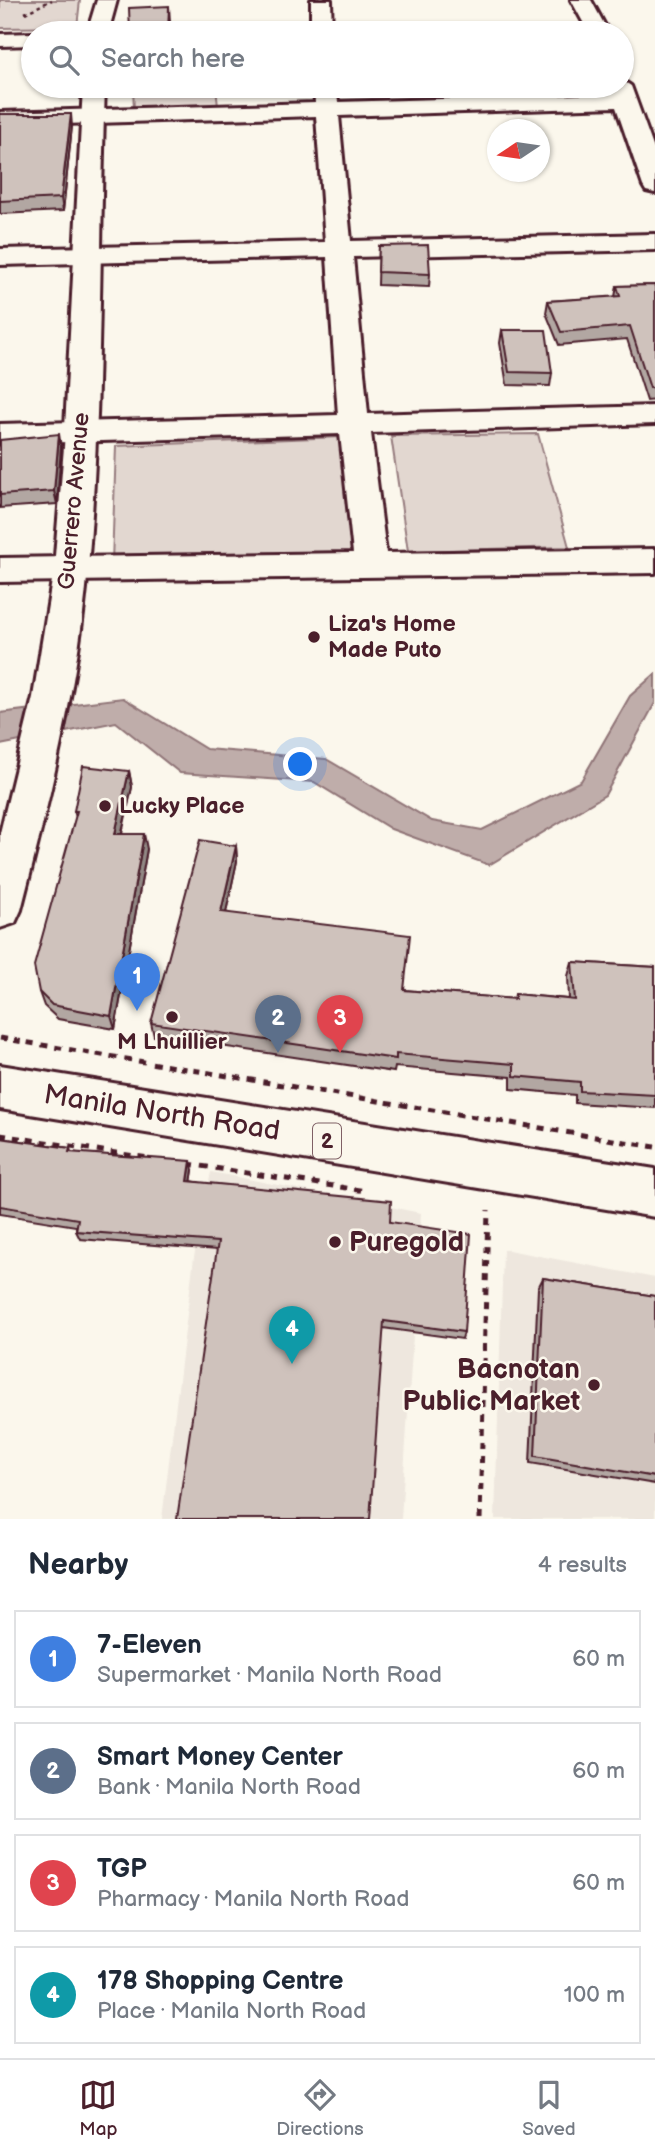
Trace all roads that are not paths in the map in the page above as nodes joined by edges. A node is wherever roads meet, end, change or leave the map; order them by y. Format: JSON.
{"nodes":[{"id":1,"x":107,"y":0,"type":"edge"},
{"id":2,"x":321,"y":0,"type":"edge"},
{"id":3,"x":581,"y":0,"type":"edge"},
{"id":4,"x":101,"y":21,"type":"edge"},
{"id":5,"x":322,"y":21,"type":"edge"},
{"id":6,"x":592,"y":21,"type":"edge"},
{"id":7,"x":21,"y":39,"type":"edge"},
{"id":8,"x":0,"y":40,"type":"edge"},
{"id":9,"x":93,"y":98,"type":"edge"},
{"id":10,"x":303,"y":98,"type":"edge"},
{"id":11,"x":326,"y":98,"type":"edge"},
{"id":12,"x":624,"y":98,"type":"edge"},
{"id":13,"x":92,"y":116,"type":"junction"},
{"id":14,"x":0,"y":119,"type":"edge"},
{"id":15,"x":655,"y":186,"type":"edge"},
{"id":16,"x":655,"y":242,"type":"edge"},
{"id":17,"x":341,"y":251,"type":"junction"},
{"id":18,"x":89,"y":256,"type":"junction"},
{"id":19,"x":0,"y":257,"type":"edge"},
{"id":20,"x":655,"y":415,"type":"edge"},
{"id":21,"x":354,"y":422,"type":"junction"},
{"id":22,"x":82,"y":429,"type":"junction"},
{"id":23,"x":0,"y":434,"type":"edge"},
{"id":24,"x":655,"y":561,"type":"edge"},
{"id":25,"x":371,"y":566,"type":"junction"},
{"id":26,"x":0,"y":570,"type":"edge"},
{"id":27,"x":70,"y":571,"type":"junction"},
{"id":28,"x":0,"y":910,"type":"edge"},
{"id":29,"x":0,"y":1087,"type":"edge"},
{"id":30,"x":655,"y":1193,"type":"edge"}],
"edges":[{"from":1,"to":4,"type":"main road"},
{"from":2,"to":5,"type":"main road"},
{"from":3,"to":6,"type":"main road"},
{"from":7,"to":8,"type":"main road"},
{"from":9,"to":13,"type":"main road","name":"Guerrero Avenue"},
{"from":10,"to":13,"type":"main road"},
{"from":11,"to":17,"type":"main road"},
{"from":12,"to":15,"type":"main road"},
{"from":13,"to":14,"type":"main road"},
{"from":13,"to":18,"type":"main road","name":"Guerrero Avenue"},
{"from":16,"to":17,"type":"main road"},
{"from":17,"to":18,"type":"main road"},
{"from":17,"to":21,"type":"main road"},
{"from":18,"to":19,"type":"main road"},
{"from":18,"to":22,"type":"main road","name":"Guerrero Avenue"},
{"from":20,"to":21,"type":"main road"},
{"from":21,"to":22,"type":"main road"},
{"from":21,"to":25,"type":"main road"},
{"from":22,"to":23,"type":"main road"},
{"from":22,"to":27,"type":"main road","name":"Guerrero Avenue"},
{"from":24,"to":25,"type":"main road"},
{"from":25,"to":27,"type":"main road"},
{"from":26,"to":27,"type":"main road"},
{"from":27,"to":28,"type":"main road","name":"Guerrero Avenue"},
{"from":29,"to":30,"type":"main road","name":"Manila North Road","number":"2"}]}
